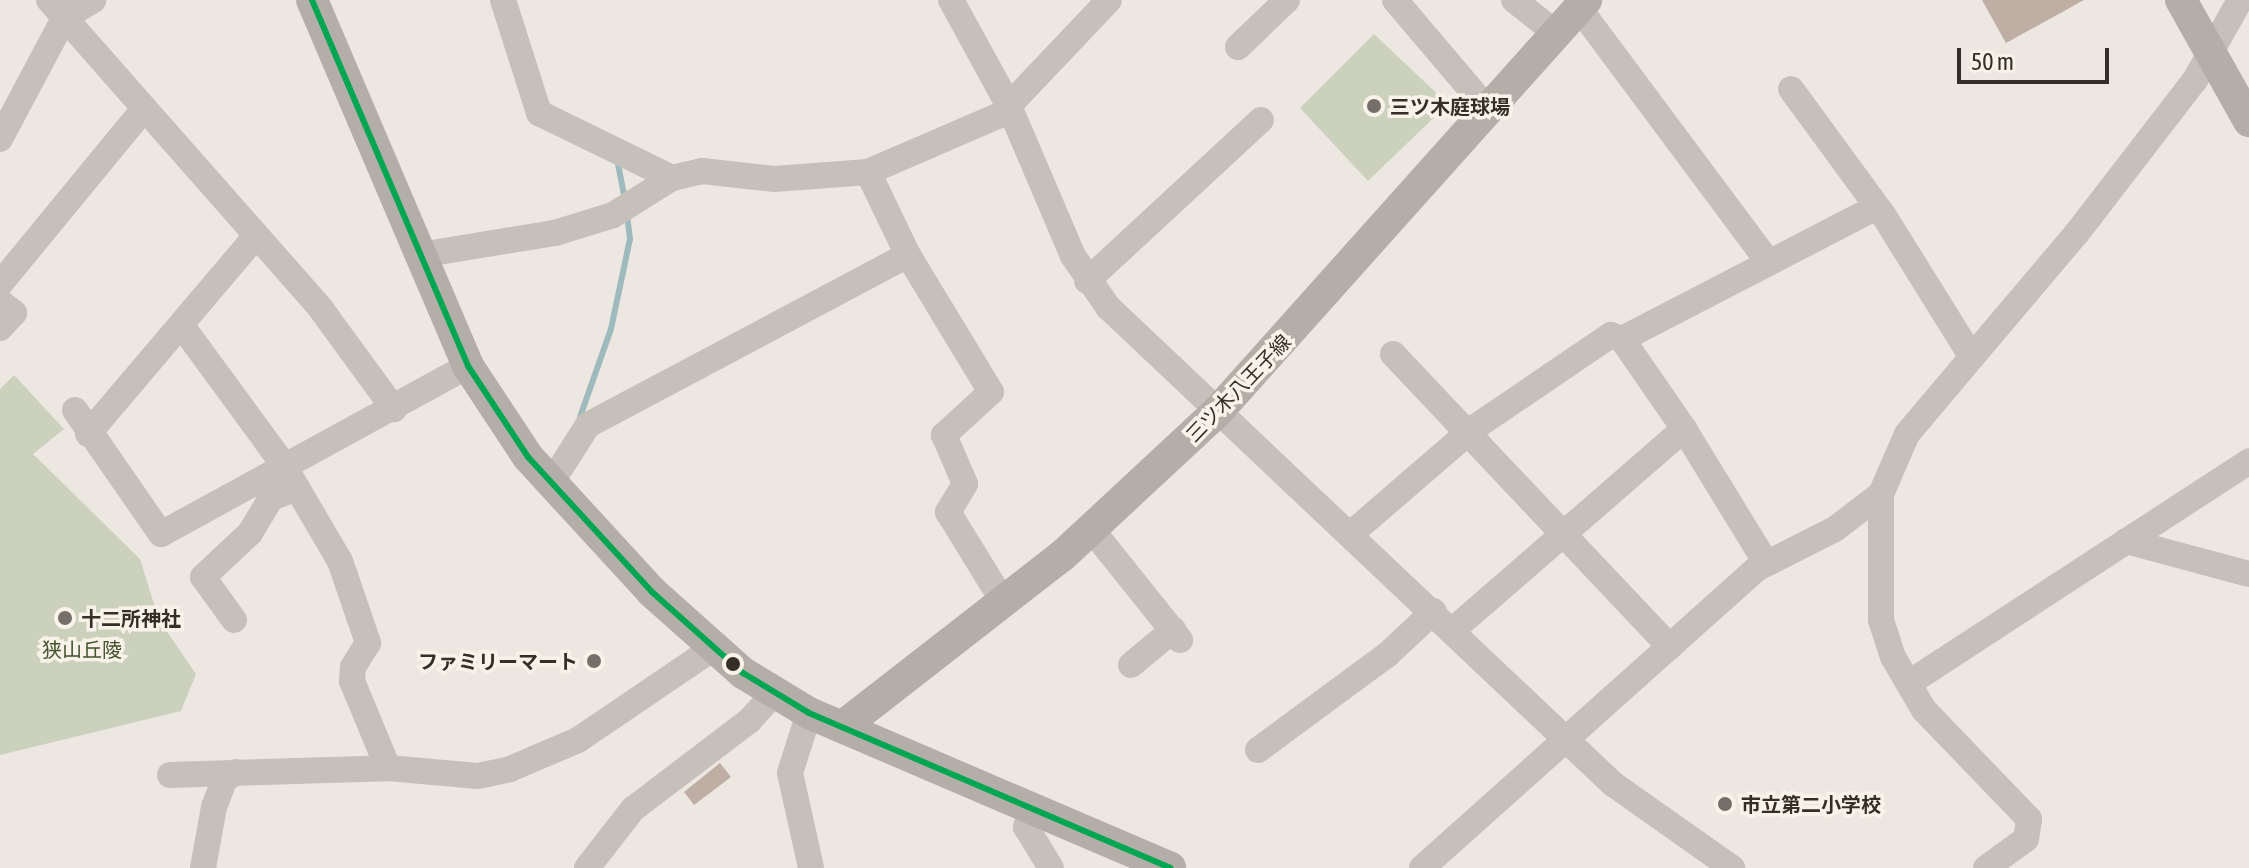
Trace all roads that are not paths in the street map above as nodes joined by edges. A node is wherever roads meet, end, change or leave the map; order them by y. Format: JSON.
{"nodes":[{"id":1,"x":93,"y":0,"type":"edge"},
{"id":2,"x":312,"y":0,"type":"edge"},
{"id":3,"x":503,"y":0,"type":"edge"},
{"id":4,"x":951,"y":0,"type":"edge"},
{"id":5,"x":1109,"y":0,"type":"edge"},
{"id":6,"x":1287,"y":0,"type":"edge"},
{"id":7,"x":1395,"y":0,"type":"edge"},
{"id":8,"x":1514,"y":0,"type":"edge"},
{"id":9,"x":2181,"y":0,"type":"edge"},
{"id":10,"x":2240,"y":0,"type":"edge"},
{"id":11,"x":1583,"y":4,"type":"edge"},
{"id":12,"x":57,"y":8,"type":"edge"},
{"id":13,"x":1557,"y":34,"type":"junction"},
{"id":14,"x":1238,"y":47,"type":"dead end"},
{"id":15,"x":2213,"y":56,"type":"junction"},
{"id":16,"x":1793,"y":105,"type":"dead end"},
{"id":17,"x":1009,"y":106,"type":"junction"},
{"id":18,"x":143,"y":110,"type":"junction"},
{"id":19,"x":1489,"y":111,"type":"junction"},
{"id":20,"x":1261,"y":120,"type":"dead end"},
{"id":21,"x":2249,"y":121,"type":"edge"},
{"id":22,"x":0,"y":139,"type":"edge"},
{"id":23,"x":868,"y":172,"type":"junction"},
{"id":24,"x":672,"y":178,"type":"junction"},
{"id":25,"x":1873,"y":209,"type":"junction"},
{"id":26,"x":255,"y":237,"type":"junction"},
{"id":27,"x":420,"y":255,"type":"junction"},
{"id":28,"x":908,"y":255,"type":"junction"},
{"id":29,"x":1768,"y":262,"type":"junction"},
{"id":30,"x":1087,"y":281,"type":"junction"},
{"id":31,"x":0,"y":284,"type":"edge"},
{"id":32,"x":0,"y":302,"type":"edge"},
{"id":33,"x":182,"y":326,"type":"junction"},
{"id":34,"x":0,"y":328,"type":"edge"},
{"id":35,"x":1622,"y":339,"type":"junction"},
{"id":36,"x":1393,"y":354,"type":"dead end"},
{"id":37,"x":1970,"y":354,"type":"junction"},
{"id":38,"x":468,"y":366,"type":"junction"},
{"id":39,"x":394,"y":409,"type":"junction"},
{"id":40,"x":75,"y":410,"type":"dead end"},
{"id":41,"x":1218,"y":411,"type":"junction"},
{"id":42,"x":1684,"y":429,"type":"junction"},
{"id":43,"x":1471,"y":430,"type":"junction"},
{"id":44,"x":88,"y":434,"type":"junction"},
{"id":45,"x":2249,"y":461,"type":"edge"},
{"id":46,"x":283,"y":464,"type":"junction"},
{"id":47,"x":551,"y":483,"type":"junction"},
{"id":48,"x":297,"y":488,"type":"junction"},
{"id":49,"x":1881,"y":494,"type":"junction"},
{"id":50,"x":1092,"y":530,"type":"junction"},
{"id":51,"x":1353,"y":532,"type":"junction"},
{"id":52,"x":1565,"y":535,"type":"junction"},
{"id":53,"x":2126,"y":541,"type":"junction"},
{"id":54,"x":1766,"y":563,"type":"junction"},
{"id":55,"x":2249,"y":574,"type":"edge"},
{"id":56,"x":1004,"y":603,"type":"junction"},
{"id":57,"x":1434,"y":611,"type":"junction"},
{"id":58,"x":234,"y":620,"type":"dead end"},
{"id":59,"x":1454,"y":629,"type":"junction"},
{"id":60,"x":1670,"y":647,"type":"junction"},
{"id":61,"x":712,"y":649,"type":"junction"},
{"id":62,"x":1131,"y":665,"type":"dead end"},
{"id":63,"x":1909,"y":683,"type":"junction"},
{"id":64,"x":773,"y":694,"type":"junction"},
{"id":65,"x":809,"y":713,"type":"junction"},
{"id":66,"x":842,"y":727,"type":"junction"},
{"id":67,"x":1565,"y":739,"type":"junction"},
{"id":68,"x":1258,"y":750,"type":"dead end"},
{"id":69,"x":388,"y":768,"type":"junction"},
{"id":70,"x":236,"y":772,"type":"junction"},
{"id":71,"x":170,"y":775,"type":"dead end"},
{"id":72,"x":1031,"y":807,"type":"junction"},
{"id":73,"x":203,"y":868,"type":"edge"},
{"id":74,"x":587,"y":868,"type":"edge"},
{"id":75,"x":811,"y":868,"type":"edge"},
{"id":76,"x":1051,"y":868,"type":"edge"},
{"id":77,"x":1170,"y":868,"type":"edge"},
{"id":78,"x":1422,"y":868,"type":"edge"},
{"id":79,"x":1732,"y":868,"type":"edge"},
{"id":80,"x":1986,"y":868,"type":"edge"}],
"edges":[{"from":1,"to":12,"type":"street"},
{"from":2,"to":27,"type":"main road"},
{"from":3,"to":24,"type":"street"},
{"from":4,"to":17,"type":"street"},
{"from":5,"to":17,"type":"street"},
{"from":6,"to":14,"type":"street"},
{"from":7,"to":19,"type":"street"},
{"from":8,"to":13,"type":"street"},
{"from":9,"to":15,"type":"main road"},
{"from":10,"to":15,"type":"street"},
{"from":11,"to":13,"type":"main road","name":"三ツ木八王子線"},
{"from":11,"to":29,"type":"street"},
{"from":12,"to":18,"type":"street"},
{"from":12,"to":22,"type":"street"},
{"from":13,"to":19,"type":"main road","name":"三ツ木八王子線"},
{"from":15,"to":21,"type":"main road"},
{"from":15,"to":37,"type":"street"},
{"from":16,"to":25,"type":"street"},
{"from":17,"to":23,"type":"street"},
{"from":17,"to":30,"type":"street"},
{"from":18,"to":26,"type":"street"},
{"from":18,"to":31,"type":"street"},
{"from":19,"to":41,"type":"main road","name":"三ツ木八王子線"},
{"from":20,"to":30,"type":"street"},
{"from":23,"to":24,"type":"street"},
{"from":23,"to":28,"type":"street"},
{"from":24,"to":27,"type":"street"},
{"from":25,"to":29,"type":"street"},
{"from":25,"to":37,"type":"street"},
{"from":26,"to":33,"type":"street"},
{"from":26,"to":39,"type":"street"},
{"from":27,"to":38,"type":"main road"},
{"from":28,"to":47,"type":"street"},
{"from":28,"to":56,"type":"street"},
{"from":29,"to":35,"type":"street"},
{"from":30,"to":41,"type":"street"},
{"from":32,"to":34,"type":"street"},
{"from":33,"to":44,"type":"street"},
{"from":33,"to":46,"type":"street"},
{"from":35,"to":42,"type":"street"},
{"from":35,"to":43,"type":"street"},
{"from":36,"to":43,"type":"street"},
{"from":37,"to":49,"type":"street"},
{"from":38,"to":39,"type":"street"},
{"from":38,"to":47,"type":"main road"},
{"from":39,"to":46,"type":"street"},
{"from":40,"to":44,"type":"street"},
{"from":41,"to":50,"type":"main road","name":"三ツ木八王子線"},
{"from":41,"to":51,"type":"street"},
{"from":42,"to":52,"type":"street"},
{"from":42,"to":54,"type":"street"},
{"from":43,"to":51,"type":"street"},
{"from":43,"to":52,"type":"street"},
{"from":44,"to":46,"type":"street"},
{"from":45,"to":53,"type":"street"},
{"from":46,"to":48,"type":"street"},
{"from":47,"to":61,"type":"main road"},
{"from":48,"to":58,"type":"street"},
{"from":48,"to":69,"type":"street"},
{"from":49,"to":54,"type":"street"},
{"from":49,"to":63,"type":"street"},
{"from":50,"to":56,"type":"main road","name":"三ツ木八王子線"},
{"from":50,"to":62,"type":"street"},
{"from":51,"to":57,"type":"street"},
{"from":52,"to":59,"type":"street"},
{"from":52,"to":60,"type":"street"},
{"from":53,"to":55,"type":"street"},
{"from":53,"to":63,"type":"street"},
{"from":54,"to":60,"type":"street"},
{"from":56,"to":66,"type":"main road","name":"三ツ木八王子線"},
{"from":57,"to":59,"type":"street"},
{"from":57,"to":68,"type":"street"},
{"from":59,"to":67,"type":"street"},
{"from":60,"to":67,"type":"street"},
{"from":61,"to":64,"type":"main road"},
{"from":61,"to":69,"type":"street"},
{"from":63,"to":80,"type":"street"},
{"from":64,"to":65,"type":"main road"},
{"from":64,"to":74,"type":"street"},
{"from":65,"to":66,"type":"main road"},
{"from":65,"to":75,"type":"street"},
{"from":66,"to":72,"type":"main road"},
{"from":67,"to":78,"type":"street"},
{"from":67,"to":79,"type":"street"},
{"from":69,"to":70,"type":"street"},
{"from":70,"to":71,"type":"street"},
{"from":70,"to":73,"type":"street"},
{"from":72,"to":76,"type":"street"},
{"from":72,"to":77,"type":"main road"}]}
